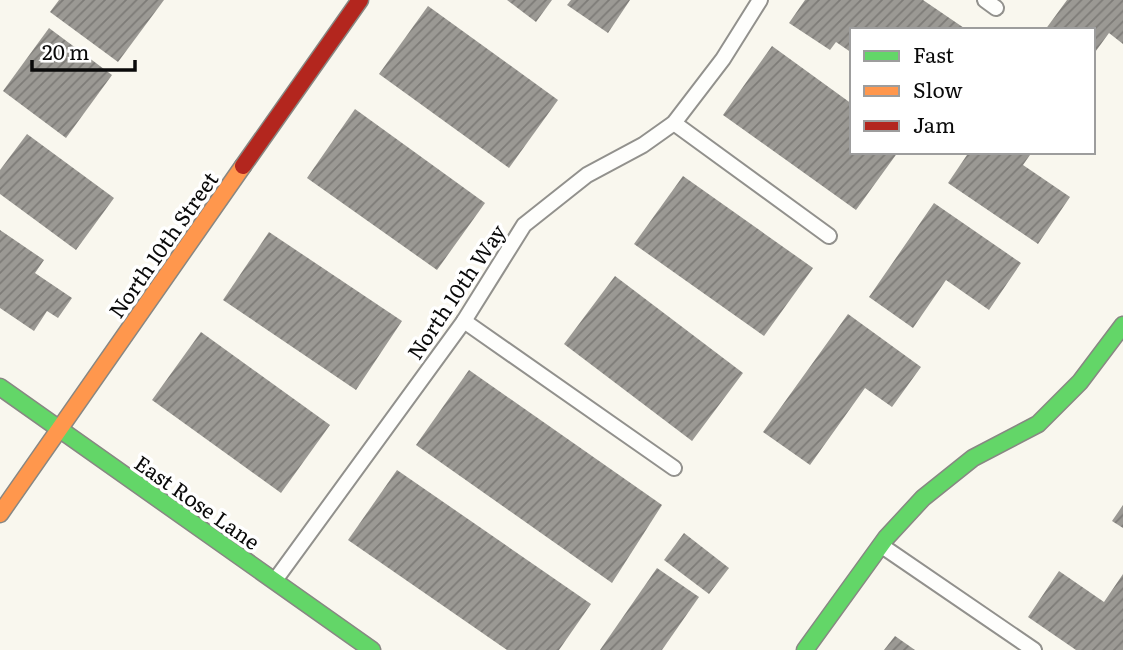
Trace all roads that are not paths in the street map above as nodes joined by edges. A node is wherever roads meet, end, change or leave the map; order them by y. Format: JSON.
{"nodes":[{"id":1,"x":360,"y":0,"type":"edge"},
{"id":2,"x":760,"y":0,"type":"edge"},
{"id":3,"x":674,"y":123,"type":"junction"},
{"id":4,"x":829,"y":236,"type":"dead end"},
{"id":5,"x":464,"y":321,"type":"junction"},
{"id":6,"x":1123,"y":325,"type":"edge"},
{"id":7,"x":0,"y":387,"type":"edge"},
{"id":8,"x":58,"y":428,"type":"junction"},
{"id":9,"x":674,"y":468,"type":"dead end"},
{"id":10,"x":0,"y":514,"type":"edge"},
{"id":11,"x":881,"y":545,"type":"junction"},
{"id":12,"x":275,"y":581,"type":"junction"},
{"id":13,"x":372,"y":650,"type":"edge"},
{"id":14,"x":805,"y":650,"type":"edge"},
{"id":15,"x":1034,"y":650,"type":"edge"}],
"edges":[{"from":1,"to":8,"type":"street","name":"North 10th Street"},
{"from":2,"to":3,"type":"lane","name":"North 10th Way"},
{"from":3,"to":4,"type":"lane"},
{"from":3,"to":5,"type":"lane","name":"North 10th Way"},
{"from":5,"to":9,"type":"lane"},
{"from":5,"to":12,"type":"lane","name":"North 10th Way"},
{"from":6,"to":11,"type":"street"},
{"from":7,"to":8,"type":"street","name":"East Rose Lane"},
{"from":8,"to":10,"type":"street","name":"North 10th Street"},
{"from":8,"to":12,"type":"street","name":"East Rose Lane"},
{"from":11,"to":14,"type":"street"},
{"from":11,"to":15,"type":"lane"},
{"from":12,"to":13,"type":"street","name":"East Rose Lane"}]}
